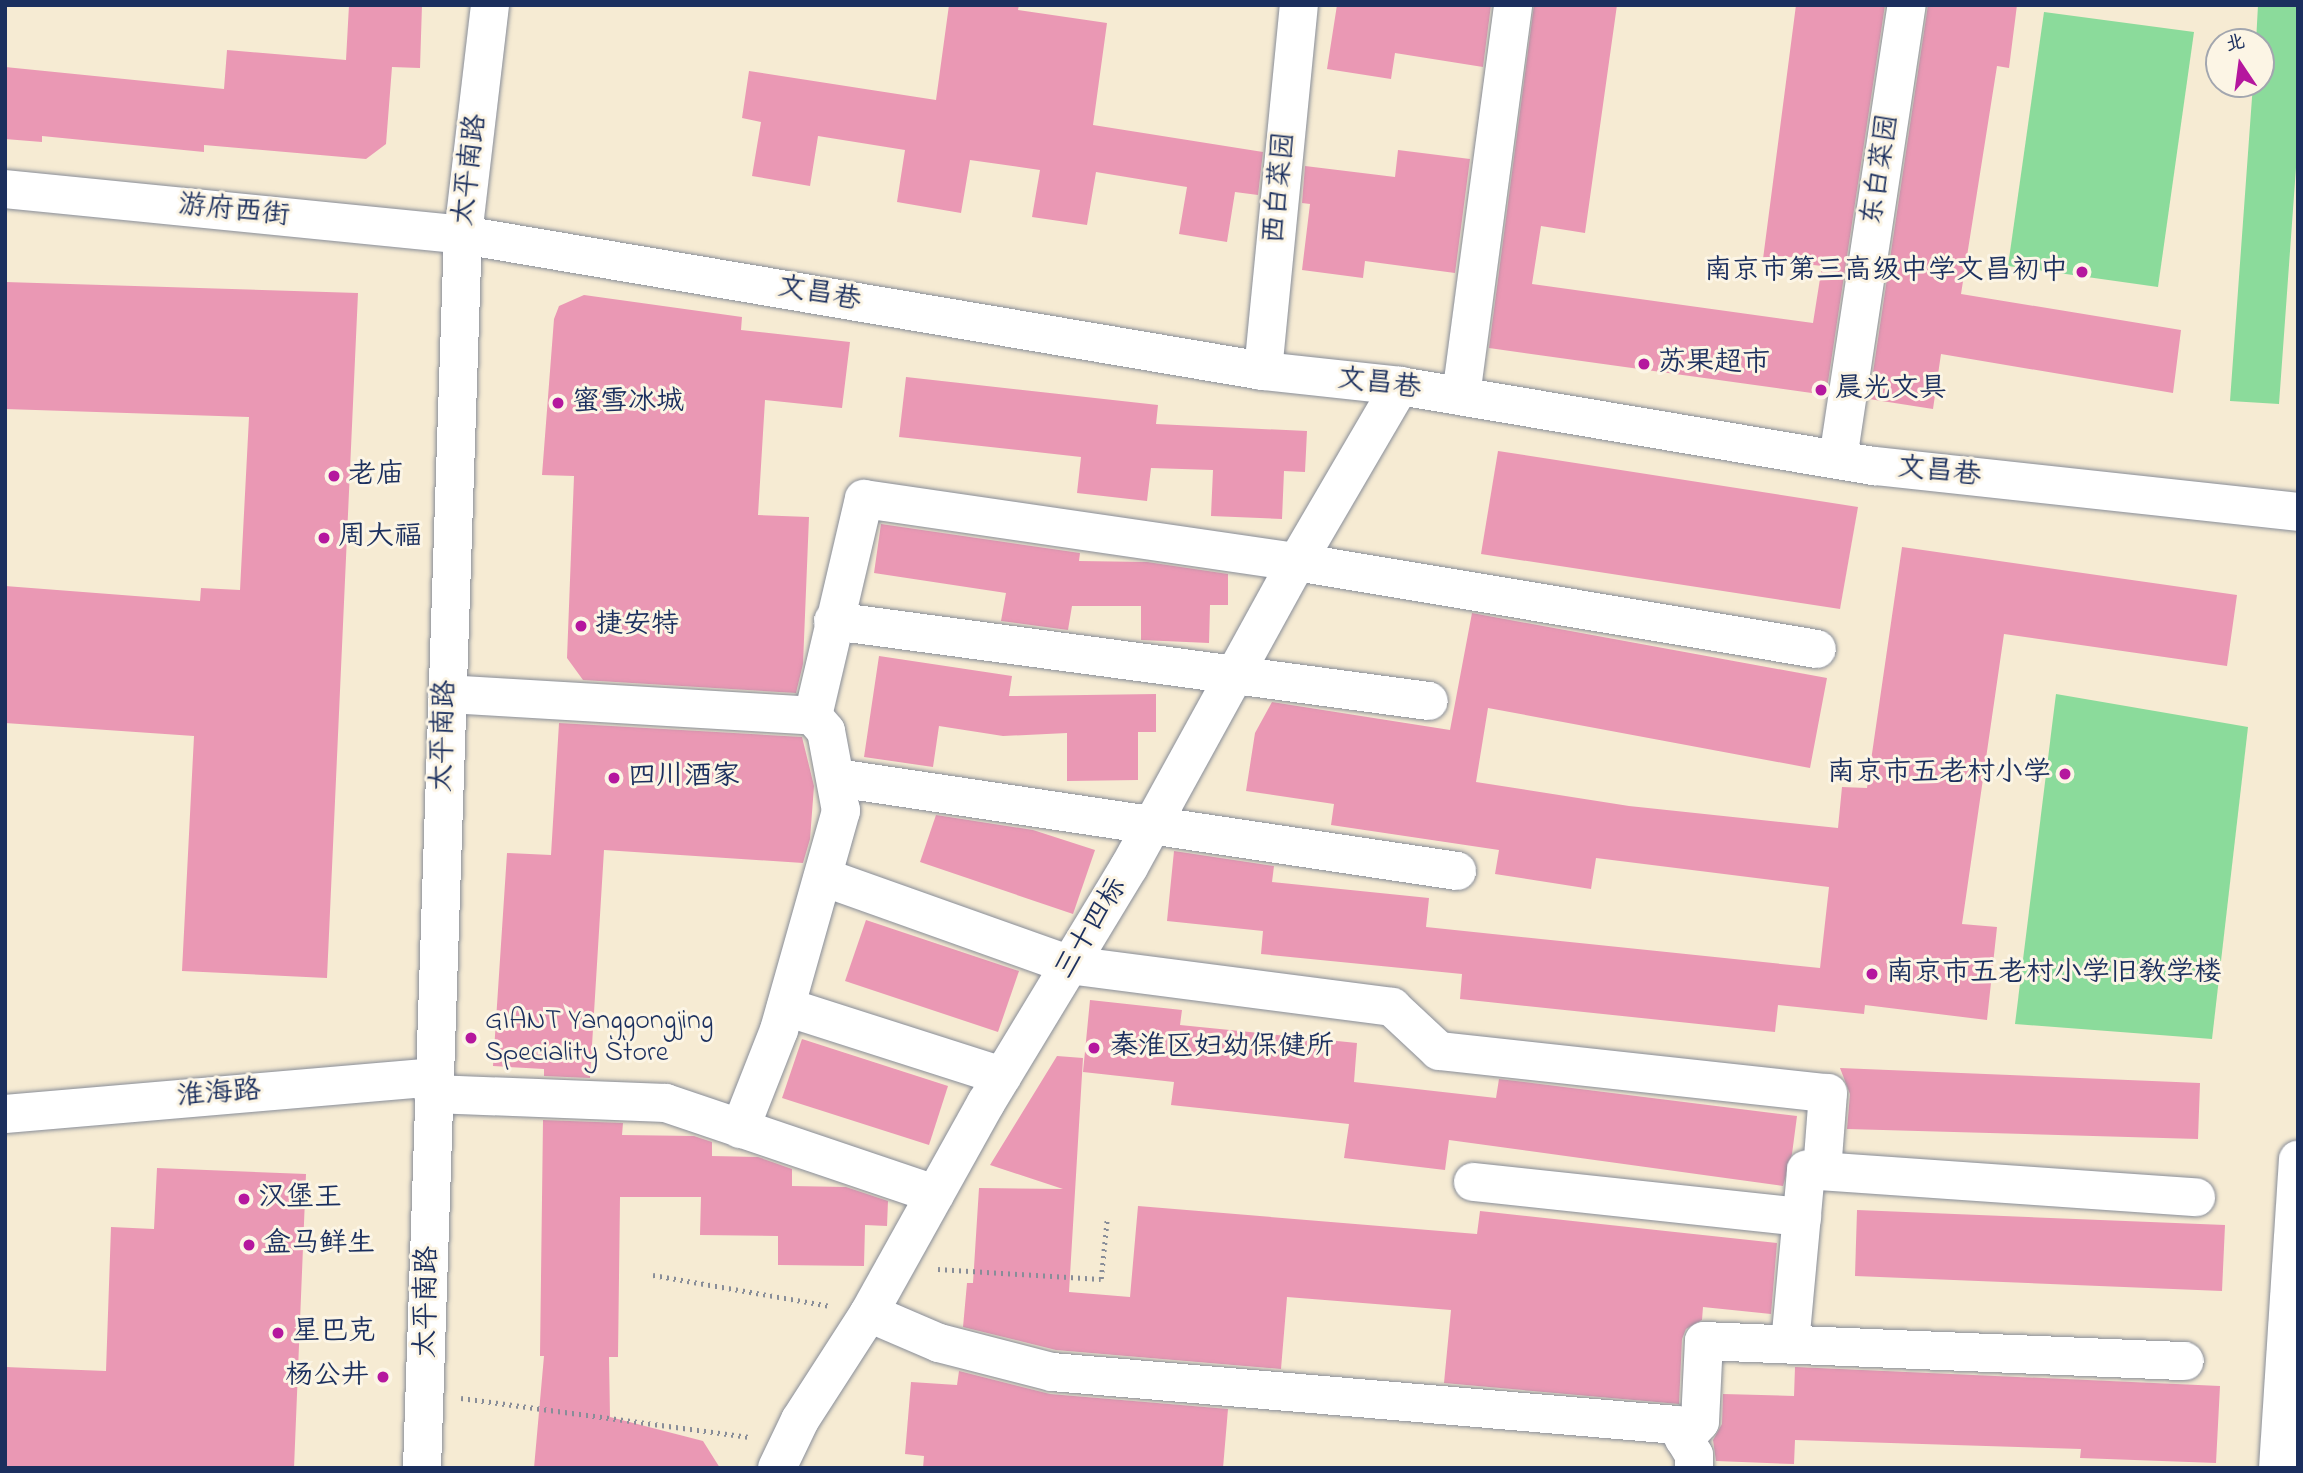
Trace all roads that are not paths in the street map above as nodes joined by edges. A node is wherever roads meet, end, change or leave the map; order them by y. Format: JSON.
{"nodes":[{"id":1,"x":491,"y":5,"type":"edge"},
{"id":2,"x":1299,"y":5,"type":"edge"},
{"id":3,"x":1513,"y":5,"type":"edge"},
{"id":4,"x":1907,"y":5,"type":"edge"},
{"id":5,"x":5,"y":189,"type":"edge"},
{"id":6,"x":463,"y":235,"type":"junction"},
{"id":7,"x":1264,"y":371,"type":"junction"},
{"id":8,"x":1400,"y":386,"type":"junction"},
{"id":9,"x":1461,"y":396,"type":"junction"},
{"id":10,"x":1838,"y":459,"type":"junction"},
{"id":11,"x":2298,"y":512,"type":"edge"},
{"id":12,"x":1297,"y":562,"type":"junction"},
{"id":13,"x":833,"y":621,"type":"junction"},
{"id":14,"x":1817,"y":649,"type":"dead end"},
{"id":15,"x":1237,"y":673,"type":"junction"},
{"id":16,"x":447,"y":694,"type":"junction"},
{"id":17,"x":1429,"y":701,"type":"dead end"},
{"id":18,"x":813,"y":716,"type":"junction"},
{"id":19,"x":837,"y":778,"type":"junction"},
{"id":20,"x":1152,"y":826,"type":"junction"},
{"id":21,"x":1457,"y":871,"type":"dead end"},
{"id":22,"x":823,"y":877,"type":"junction"},
{"id":23,"x":1070,"y":965,"type":"junction"},
{"id":24,"x":786,"y":1007,"type":"junction"},
{"id":25,"x":1002,"y":1076,"type":"junction"},
{"id":26,"x":433,"y":1085,"type":"junction"},
{"id":27,"x":5,"y":1114,"type":"edge"},
{"id":28,"x":740,"y":1129,"type":"junction"},
{"id":29,"x":2298,"y":1160,"type":"edge"},
{"id":30,"x":1822,"y":1171,"type":"junction"},
{"id":31,"x":1473,"y":1182,"type":"dead end"},
{"id":32,"x":935,"y":1194,"type":"junction"},
{"id":33,"x":2196,"y":1197,"type":"dead end"},
{"id":34,"x":1802,"y":1217,"type":"junction"},
{"id":35,"x":869,"y":1313,"type":"junction"},
{"id":36,"x":1790,"y":1344,"type":"junction"},
{"id":37,"x":2185,"y":1361,"type":"dead end"},
{"id":38,"x":1689,"y":1453,"type":"edge"},
{"id":39,"x":783,"y":1455,"type":"edge"},
{"id":40,"x":422,"y":1468,"type":"edge"},
{"id":41,"x":2278,"y":1468,"type":"edge"}],
"edges":[{"from":1,"to":6,"type":"street","name":"太平南路"},
{"from":2,"to":7,"type":"street","name":"西白菜园"},
{"from":3,"to":9,"type":"street"},
{"from":4,"to":10,"type":"street","name":"东白菜园"},
{"from":5,"to":6,"type":"street","name":"游府西街"},
{"from":6,"to":7,"type":"street","name":"文昌巷"},
{"from":6,"to":16,"type":"street","name":"太平南路"},
{"from":7,"to":8,"type":"street","name":"文昌巷"},
{"from":8,"to":9,"type":"street","name":"文昌巷"},
{"from":8,"to":12,"type":"street","name":"三十四标"},
{"from":9,"to":10,"type":"street","name":"文昌巷"},
{"from":10,"to":11,"type":"street","name":"文昌巷"},
{"from":12,"to":13,"type":"street"},
{"from":12,"to":14,"type":"street"},
{"from":12,"to":15,"type":"street","name":"三十四标"},
{"from":13,"to":15,"type":"street"},
{"from":13,"to":18,"type":"street"},
{"from":15,"to":17,"type":"street"},
{"from":15,"to":20,"type":"street","name":"三十四标"},
{"from":16,"to":18,"type":"street"},
{"from":16,"to":26,"type":"street","name":"太平南路"},
{"from":18,"to":19,"type":"street"},
{"from":19,"to":20,"type":"street"},
{"from":19,"to":22,"type":"street"},
{"from":20,"to":21,"type":"street"},
{"from":20,"to":23,"type":"street","name":"三十四标"},
{"from":22,"to":23,"type":"street"},
{"from":22,"to":24,"type":"street"},
{"from":23,"to":25,"type":"street","name":"三十四标"},
{"from":23,"to":30,"type":"street"},
{"from":24,"to":25,"type":"street"},
{"from":24,"to":28,"type":"street"},
{"from":25,"to":32,"type":"street","name":"三十四标"},
{"from":26,"to":27,"type":"street","name":"淮海路"},
{"from":26,"to":28,"type":"street","name":"淮海路"},
{"from":26,"to":40,"type":"street","name":"太平南路"},
{"from":28,"to":32,"type":"street","name":"淮海路"},
{"from":29,"to":41,"type":"street"},
{"from":30,"to":33,"type":"street"},
{"from":30,"to":34,"type":"street"},
{"from":31,"to":34,"type":"street"},
{"from":32,"to":35,"type":"street","name":"三十四标"},
{"from":34,"to":36,"type":"street"},
{"from":35,"to":38,"type":"street"},
{"from":35,"to":39,"type":"street","name":"三十四标"},
{"from":36,"to":37,"type":"street"},
{"from":36,"to":38,"type":"street"}]}
